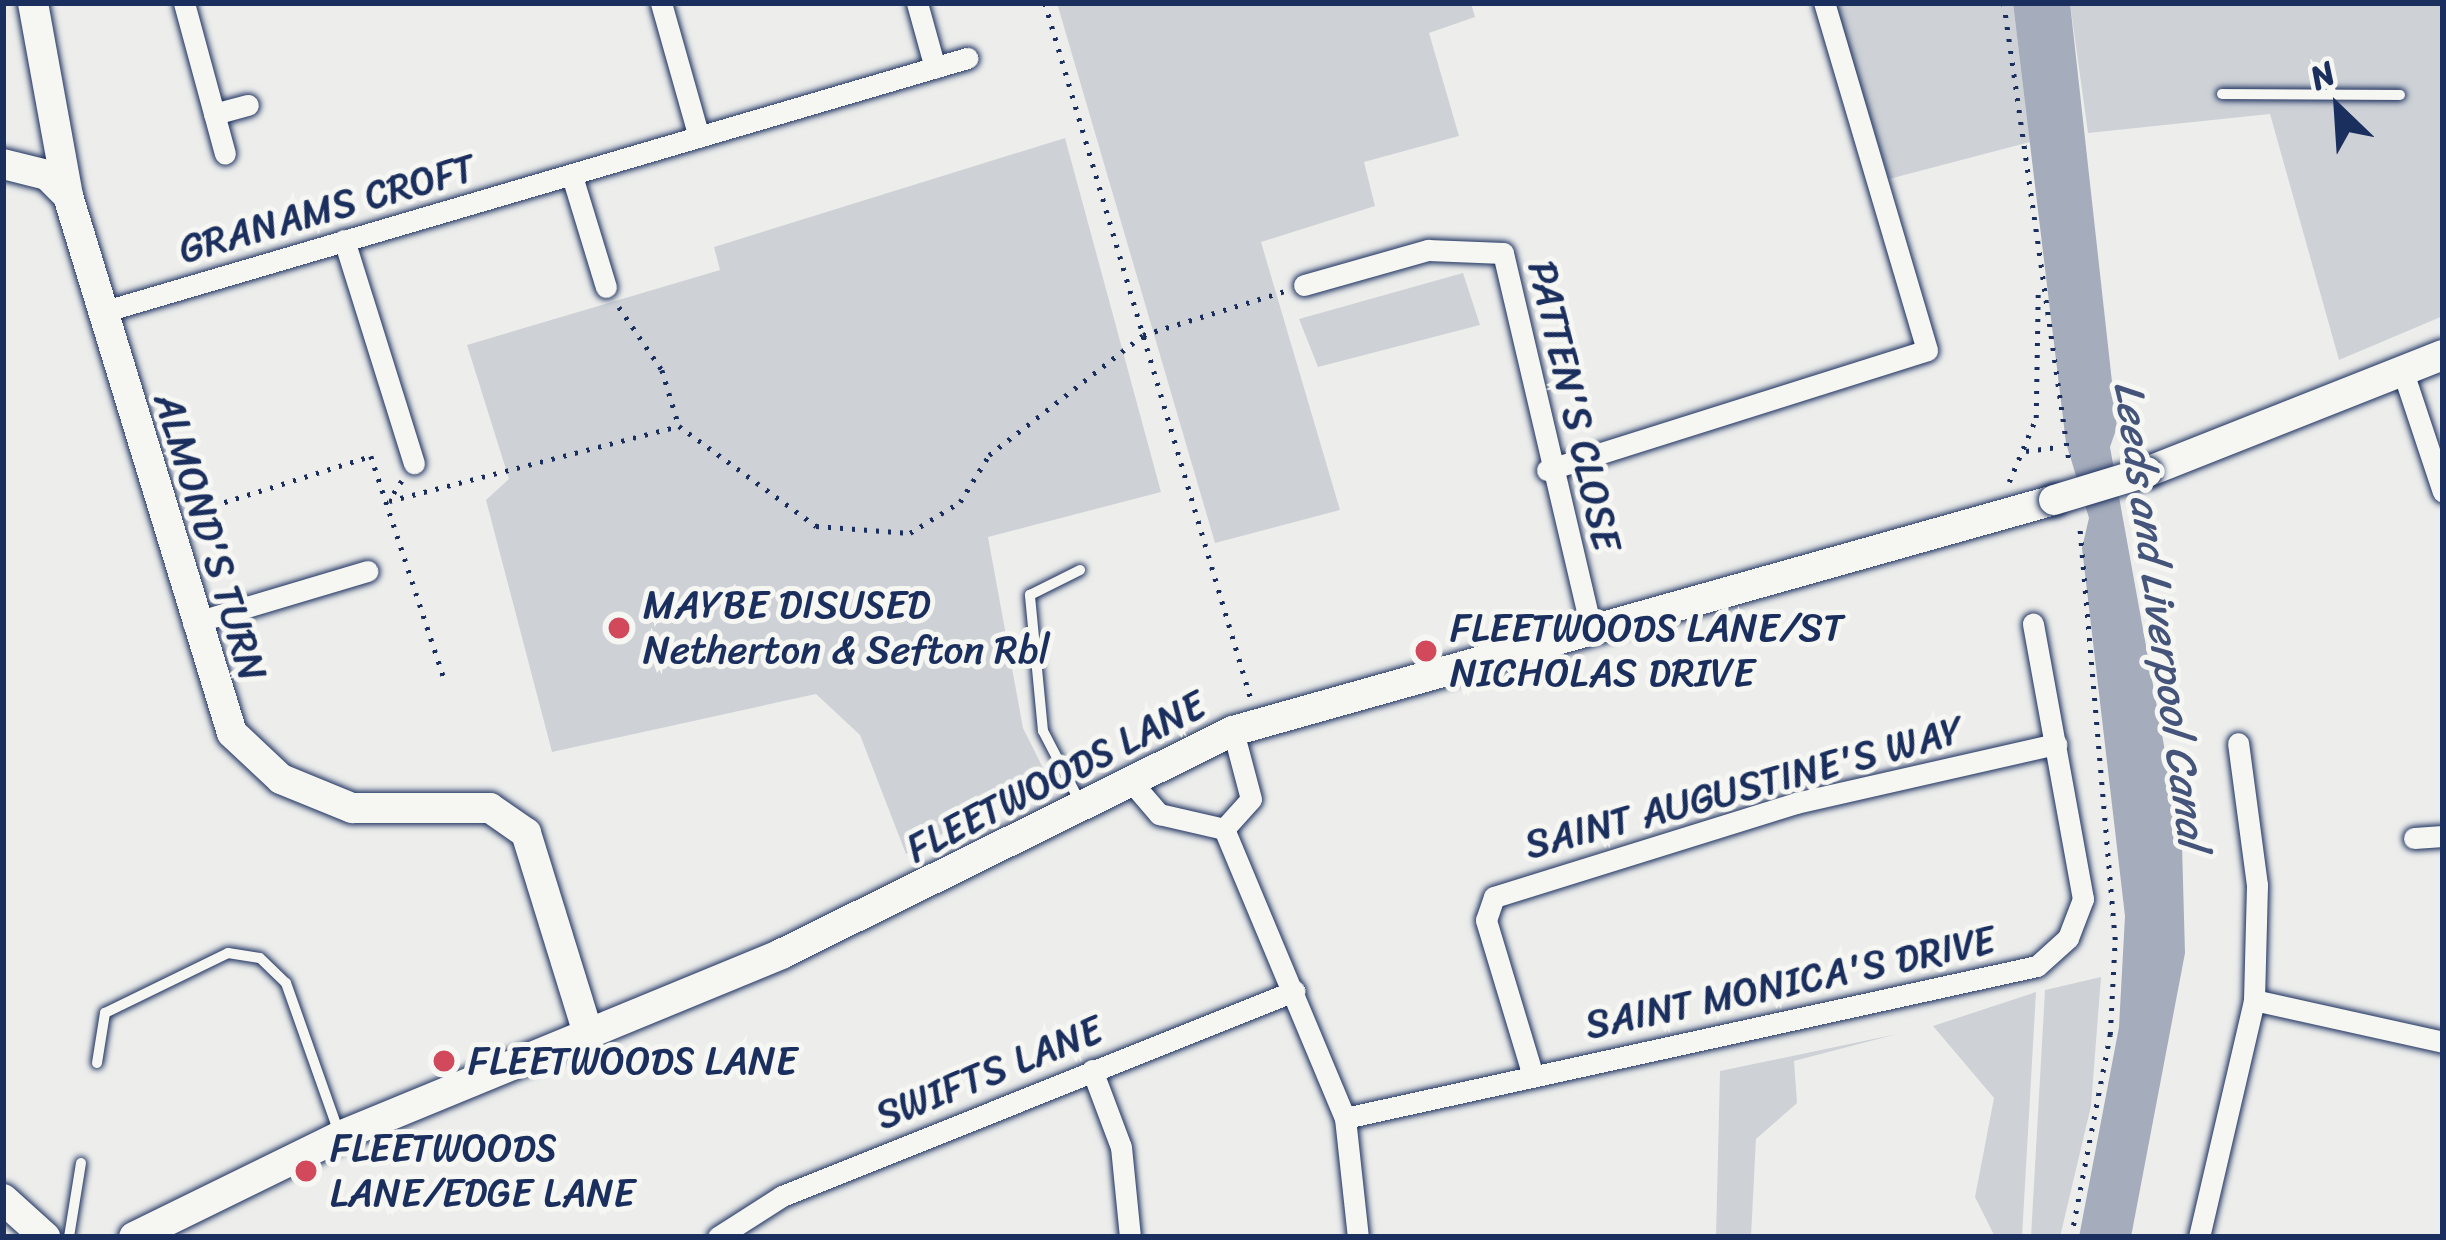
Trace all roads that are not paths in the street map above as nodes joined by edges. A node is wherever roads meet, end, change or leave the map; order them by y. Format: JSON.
{"nodes":[{"id":1,"x":33,"y":3,"type":"edge"},
{"id":2,"x":184,"y":3,"type":"edge"},
{"id":3,"x":661,"y":3,"type":"edge"},
{"id":4,"x":917,"y":3,"type":"edge"},
{"id":5,"x":1824,"y":3,"type":"edge"},
{"id":6,"x":967,"y":58,"type":"dead end"},
{"id":7,"x":935,"y":68,"type":"junction"},
{"id":8,"x":2222,"y":94,"type":"dead end"},
{"id":9,"x":2400,"y":95,"type":"dead end"},
{"id":10,"x":248,"y":105,"type":"dead end"},
{"id":11,"x":214,"y":114,"type":"junction"},
{"id":12,"x":699,"y":137,"type":"junction"},
{"id":13,"x":225,"y":154,"type":"dead end"},
{"id":14,"x":3,"y":164,"type":"edge"},
{"id":15,"x":572,"y":176,"type":"junction"},
{"id":16,"x":68,"y":196,"type":"junction"},
{"id":17,"x":344,"y":240,"type":"junction"},
{"id":18,"x":1304,"y":285,"type":"road end"},
{"id":19,"x":606,"y":287,"type":"road end"},
{"id":20,"x":102,"y":312,"type":"junction"},
{"id":21,"x":2443,"y":356,"type":"edge"},
{"id":22,"x":2404,"y":372,"type":"junction"},
{"id":23,"x":414,"y":463,"type":"road end"},
{"id":24,"x":1547,"y":470,"type":"junction"},
{"id":25,"x":2443,"y":491,"type":"edge"},
{"id":26,"x":1080,"y":569,"type":"dead end"},
{"id":27,"x":367,"y":572,"type":"dead end"},
{"id":28,"x":194,"y":623,"type":"junction"},
{"id":29,"x":2033,"y":624,"type":"dead end"},
{"id":30,"x":1592,"y":631,"type":"junction"},
{"id":31,"x":1245,"y":726,"type":"junction"},
{"id":32,"x":2238,"y":743,"type":"dead end"},
{"id":33,"x":2056,"y":744,"type":"junction"},
{"id":34,"x":1128,"y":778,"type":"junction"},
{"id":35,"x":1080,"y":802,"type":"junction"},
{"id":36,"x":1224,"y":829,"type":"junction"},
{"id":37,"x":2443,"y":836,"type":"edge"},
{"id":38,"x":2414,"y":838,"type":"dead end"},
{"id":39,"x":1294,"y":991,"type":"junction"},
{"id":40,"x":2254,"y":1000,"type":"junction"},
{"id":41,"x":588,"y":1034,"type":"junction"},
{"id":42,"x":2443,"y":1042,"type":"edge"},
{"id":43,"x":97,"y":1063,"type":"dead end"},
{"id":44,"x":1092,"y":1070,"type":"junction"},
{"id":45,"x":1533,"y":1076,"type":"junction"},
{"id":46,"x":1345,"y":1118,"type":"junction"},
{"id":47,"x":340,"y":1136,"type":"junction"},
{"id":48,"x":81,"y":1163,"type":"dead end"},
{"id":49,"x":3,"y":1198,"type":"edge"},
{"id":50,"x":45,"y":1237,"type":"edge"},
{"id":51,"x":69,"y":1237,"type":"edge"},
{"id":52,"x":134,"y":1237,"type":"edge"},
{"id":53,"x":718,"y":1237,"type":"edge"},
{"id":54,"x":1130,"y":1237,"type":"edge"},
{"id":55,"x":1358,"y":1237,"type":"edge"},
{"id":56,"x":2199,"y":1237,"type":"edge"}],
"edges":[{"from":1,"to":16,"type":"street","name":"ALMOND'S TURN"},
{"from":2,"to":11,"type":"street"},
{"from":3,"to":12,"type":"street"},
{"from":4,"to":7,"type":"street"},
{"from":5,"to":24,"type":"street"},
{"from":6,"to":7,"type":"street","name":"GRANAMS CROFT"},
{"from":7,"to":12,"type":"street","name":"GRANAMS CROFT"},
{"from":8,"to":9,"type":"lane"},
{"from":10,"to":11,"type":"street"},
{"from":11,"to":13,"type":"street"},
{"from":12,"to":15,"type":"street","name":"GRANAMS CROFT"},
{"from":14,"to":16,"type":"street"},
{"from":15,"to":17,"type":"street","name":"GRANAMS CROFT"},
{"from":15,"to":19,"type":"street"},
{"from":16,"to":20,"type":"street","name":"ALMOND'S TURN"},
{"from":17,"to":20,"type":"street","name":"GRANAMS CROFT"},
{"from":17,"to":23,"type":"street"},
{"from":18,"to":24,"type":"street","name":"PATTEN'S CLOSE"},
{"from":20,"to":28,"type":"street","name":"ALMOND'S TURN"},
{"from":21,"to":22,"type":"street","name":"FLEETWOODS LANE"},
{"from":22,"to":25,"type":"street"},
{"from":22,"to":30,"type":"street","name":"FLEETWOODS LANE","bridge":true},
{"from":24,"to":30,"type":"street","name":"PATTEN'S CLOSE"},
{"from":26,"to":35,"type":"lane"},
{"from":27,"to":28,"type":"street"},
{"from":28,"to":41,"type":"street","name":"ALMOND'S TURN"},
{"from":29,"to":33,"type":"street","name":"SAINT MONICA'S DRIVE"},
{"from":30,"to":31,"type":"street","name":"FLEETWOODS LANE"},
{"from":31,"to":34,"type":"street","name":"FLEETWOODS LANE"},
{"from":31,"to":36,"type":"street"},
{"from":32,"to":40,"type":"street"},
{"from":33,"to":45,"type":"street","name":"SAINT MONICA'S DRIVE"},
{"from":33,"to":45,"type":"street","name":"SAINT AUGUSTINE'S WAY"},
{"from":34,"to":35,"type":"street","name":"FLEETWOODS LANE"},
{"from":34,"to":36,"type":"street"},
{"from":35,"to":41,"type":"street","name":"FLEETWOODS LANE"},
{"from":36,"to":39,"type":"street"},
{"from":37,"to":38,"type":"street"},
{"from":39,"to":44,"type":"street","name":"SWIFTS LANE"},
{"from":39,"to":46,"type":"street"},
{"from":40,"to":42,"type":"street"},
{"from":40,"to":56,"type":"street"},
{"from":41,"to":47,"type":"street","name":"FLEETWOODS LANE"},
{"from":43,"to":47,"type":"lane"},
{"from":44,"to":53,"type":"street","name":"SWIFTS LANE"},
{"from":44,"to":54,"type":"street"},
{"from":45,"to":46,"type":"street","name":"SAINT MONICA'S DRIVE"},
{"from":46,"to":55,"type":"street"},
{"from":47,"to":52,"type":"street","name":"FLEETWOODS LANE"},
{"from":48,"to":51,"type":"lane"},
{"from":49,"to":50,"type":"street"}]}
